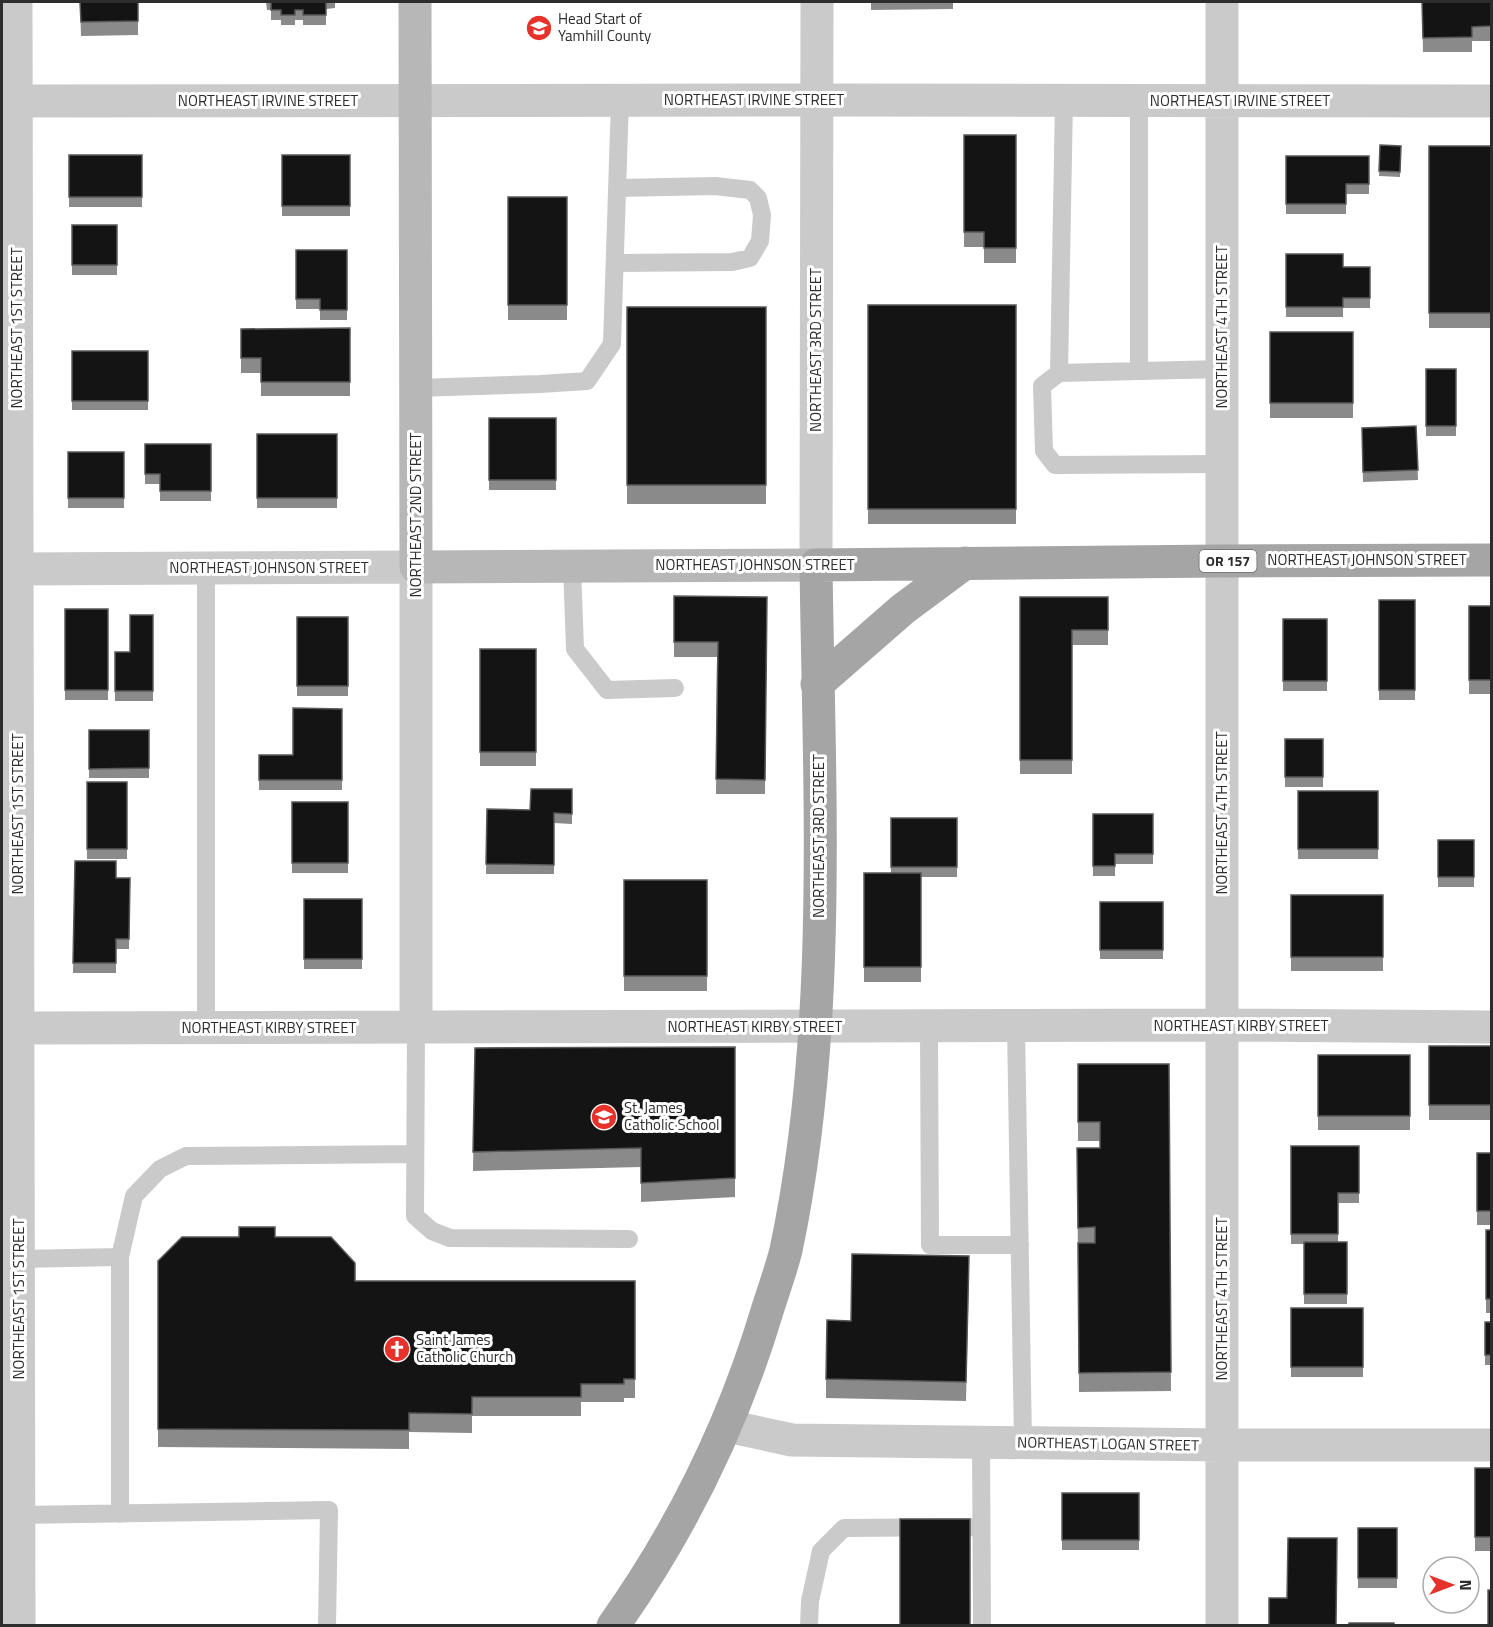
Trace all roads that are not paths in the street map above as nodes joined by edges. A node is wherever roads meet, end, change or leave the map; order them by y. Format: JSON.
{"nodes":[{"id":1,"x":16,"y":2,"type":"edge"},
{"id":2,"x":416,"y":2,"type":"edge"},
{"id":3,"x":817,"y":2,"type":"edge"},
{"id":4,"x":1222,"y":2,"type":"edge"},
{"id":5,"x":416,"y":100,"type":"junction"},
{"id":6,"x":620,"y":100,"type":"junction"},
{"id":7,"x":817,"y":100,"type":"junction"},
{"id":8,"x":1064,"y":100,"type":"junction"},
{"id":9,"x":1139,"y":100,"type":"junction"},
{"id":10,"x":1222,"y":100,"type":"junction"},
{"id":11,"x":16,"y":101,"type":"junction"},
{"id":12,"x":1491,"y":102,"type":"edge"},
{"id":13,"x":617,"y":188,"type":"junction"},
{"id":14,"x":9,"y":219,"type":"edge"},
{"id":15,"x":615,"y":263,"type":"junction"},
{"id":16,"x":1222,"y":369,"type":"junction"},
{"id":17,"x":1139,"y":371,"type":"junction"},
{"id":18,"x":1059,"y":372,"type":"junction"},
{"id":19,"x":416,"y":388,"type":"junction"},
{"id":20,"x":1222,"y":464,"type":"junction"},
{"id":21,"x":1491,"y":560,"type":"edge"},
{"id":22,"x":1221,"y":561,"type":"junction"},
{"id":23,"x":965,"y":563,"type":"junction"},
{"id":24,"x":816,"y":565,"type":"junction"},
{"id":25,"x":572,"y":566,"type":"junction"},
{"id":26,"x":416,"y":567,"type":"junction"},
{"id":27,"x":18,"y":568,"type":"junction"},
{"id":28,"x":206,"y":568,"type":"junction"},
{"id":29,"x":817,"y":684,"type":"junction"},
{"id":30,"x":675,"y":688,"type":"dead end"},
{"id":31,"x":1222,"y":1026,"type":"junction"},
{"id":32,"x":930,"y":1027,"type":"junction"},
{"id":33,"x":1016,"y":1027,"type":"junction"},
{"id":34,"x":1491,"y":1027,"type":"edge"},
{"id":35,"x":19,"y":1028,"type":"junction"},
{"id":36,"x":206,"y":1028,"type":"junction"},
{"id":37,"x":416,"y":1028,"type":"junction"},
{"id":38,"x":815,"y":1028,"type":"junction"},
{"id":39,"x":415,"y":1154,"type":"junction"},
{"id":40,"x":629,"y":1239,"type":"dead end"},
{"id":41,"x":1020,"y":1245,"type":"junction"},
{"id":42,"x":120,"y":1257,"type":"junction"},
{"id":43,"x":19,"y":1258,"type":"junction"},
{"id":44,"x":727,"y":1426,"type":"junction"},
{"id":45,"x":10,"y":1443,"type":"edge"},
{"id":46,"x":981,"y":1443,"type":"junction"},
{"id":47,"x":1023,"y":1443,"type":"junction"},
{"id":48,"x":1222,"y":1445,"type":"junction"},
{"id":49,"x":1491,"y":1445,"type":"edge"},
{"id":50,"x":120,"y":1514,"type":"junction"},
{"id":51,"x":19,"y":1515,"type":"junction"},
{"id":52,"x":981,"y":1527,"type":"junction"},
{"id":53,"x":619,"y":1624,"type":"edge"},
{"id":54,"x":19,"y":1626,"type":"edge"},
{"id":55,"x":327,"y":1626,"type":"edge"},
{"id":56,"x":809,"y":1626,"type":"edge"},
{"id":57,"x":982,"y":1626,"type":"edge"},
{"id":58,"x":1222,"y":1626,"type":"edge"}],
"edges":[{"from":1,"to":11,"type":"street","name":"NORTHEAST 1ST STREET"},
{"from":2,"to":5,"type":"main road","name":"NORTHEAST 2ND STREET"},
{"from":3,"to":7,"type":"street","name":"NORTHEAST 3RD STREET"},
{"from":4,"to":10,"type":"street","name":"NORTHEAST 4TH STREET"},
{"from":5,"to":6,"type":"street","name":"NORTHEAST IRVINE STREET"},
{"from":5,"to":11,"type":"street","name":"NORTHEAST IRVINE STREET"},
{"from":5,"to":19,"type":"main road","name":"NORTHEAST 2ND STREET"},
{"from":6,"to":7,"type":"street","name":"NORTHEAST IRVINE STREET"},
{"from":6,"to":13,"type":"lane"},
{"from":7,"to":8,"type":"street","name":"NORTHEAST IRVINE STREET"},
{"from":7,"to":24,"type":"street","name":"NORTHEAST 3RD STREET"},
{"from":8,"to":9,"type":"street","name":"NORTHEAST IRVINE STREET"},
{"from":8,"to":18,"type":"lane"},
{"from":9,"to":10,"type":"street","name":"NORTHEAST IRVINE STREET"},
{"from":9,"to":17,"type":"lane"},
{"from":10,"to":12,"type":"street","name":"NORTHEAST IRVINE STREET"},
{"from":10,"to":16,"type":"street","name":"NORTHEAST 4TH STREET"},
{"from":11,"to":14,"type":"street","name":"NORTHEAST 1ST STREET"},
{"from":13,"to":15,"type":"lane"},
{"from":13,"to":15,"type":"lane"},
{"from":14,"to":27,"type":"street","name":"NORTHEAST 1ST STREET"},
{"from":15,"to":19,"type":"lane"},
{"from":16,"to":17,"type":"lane"},
{"from":16,"to":20,"type":"street","name":"NORTHEAST 4TH STREET"},
{"from":17,"to":18,"type":"lane"},
{"from":18,"to":20,"type":"lane"},
{"from":19,"to":26,"type":"main road","name":"NORTHEAST 2ND STREET"},
{"from":20,"to":22,"type":"street","name":"NORTHEAST 4TH STREET"},
{"from":21,"to":22,"type":"main road","name":"NORTHEAST JOHNSON STREET","number":"OR 157"},
{"from":22,"to":23,"type":"main road","name":"NORTHEAST JOHNSON STREET","number":"OR 157"},
{"from":22,"to":31,"type":"street","name":"NORTHEAST 4TH STREET"},
{"from":23,"to":24,"type":"main road","name":"NORTHEAST JOHNSON STREET","number":"OR 157"},
{"from":23,"to":29,"type":"main road"},
{"from":24,"to":25,"type":"main road","name":"NORTHEAST JOHNSON STREET","number":"OR 157"},
{"from":24,"to":29,"type":"main road","name":"NORTHEAST 3RD STREET"},
{"from":25,"to":26,"type":"main road","name":"NORTHEAST JOHNSON STREET","number":"OR 157"},
{"from":25,"to":30,"type":"lane"},
{"from":26,"to":28,"type":"street","name":"NORTHEAST JOHNSON STREET","number":"OR 157"},
{"from":26,"to":37,"type":"street","name":"NORTHEAST 2ND STREET"},
{"from":27,"to":28,"type":"street","name":"NORTHEAST JOHNSON STREET","number":"OR 157"},
{"from":27,"to":35,"type":"street","name":"NORTHEAST 1ST STREET"},
{"from":28,"to":36,"type":"lane"},
{"from":29,"to":38,"type":"main road","name":"NORTHEAST 3RD STREET"},
{"from":31,"to":33,"type":"street","name":"NORTHEAST KIRBY STREET"},
{"from":31,"to":34,"type":"street","name":"NORTHEAST KIRBY STREET"},
{"from":31,"to":48,"type":"street","name":"NORTHEAST 4TH STREET"},
{"from":32,"to":33,"type":"street","name":"NORTHEAST KIRBY STREET"},
{"from":32,"to":38,"type":"street","name":"NORTHEAST KIRBY STREET"},
{"from":32,"to":41,"type":"lane"},
{"from":33,"to":41,"type":"lane"},
{"from":35,"to":36,"type":"street","name":"NORTHEAST KIRBY STREET"},
{"from":35,"to":43,"type":"street","name":"NORTHEAST 1ST STREET"},
{"from":36,"to":37,"type":"street","name":"NORTHEAST KIRBY STREET"},
{"from":37,"to":38,"type":"street","name":"NORTHEAST KIRBY STREET"},
{"from":37,"to":39,"type":"lane"},
{"from":38,"to":44,"type":"main road","name":"NORTHEAST 3RD STREET"},
{"from":39,"to":40,"type":"lane"},
{"from":39,"to":42,"type":"lane"},
{"from":41,"to":47,"type":"lane"},
{"from":42,"to":43,"type":"lane"},
{"from":42,"to":50,"type":"lane"},
{"from":43,"to":45,"type":"street","name":"NORTHEAST 1ST STREET"},
{"from":44,"to":46,"type":"street","name":"NORTHEAST LOGAN STREET"},
{"from":44,"to":53,"type":"main road","name":"NORTHEAST 3RD STREET"},
{"from":45,"to":51,"type":"street","name":"NORTHEAST 1ST STREET"},
{"from":46,"to":47,"type":"street","name":"NORTHEAST LOGAN STREET"},
{"from":46,"to":52,"type":"lane"},
{"from":47,"to":48,"type":"street","name":"NORTHEAST LOGAN STREET"},
{"from":48,"to":49,"type":"street","name":"NORTHEAST LOGAN STREET"},
{"from":48,"to":58,"type":"street","name":"NORTHEAST 4TH STREET"},
{"from":50,"to":51,"type":"lane"},
{"from":50,"to":55,"type":"lane"},
{"from":51,"to":54,"type":"street","name":"NORTHEAST 1ST STREET"},
{"from":52,"to":56,"type":"lane"},
{"from":52,"to":57,"type":"lane"}]}
